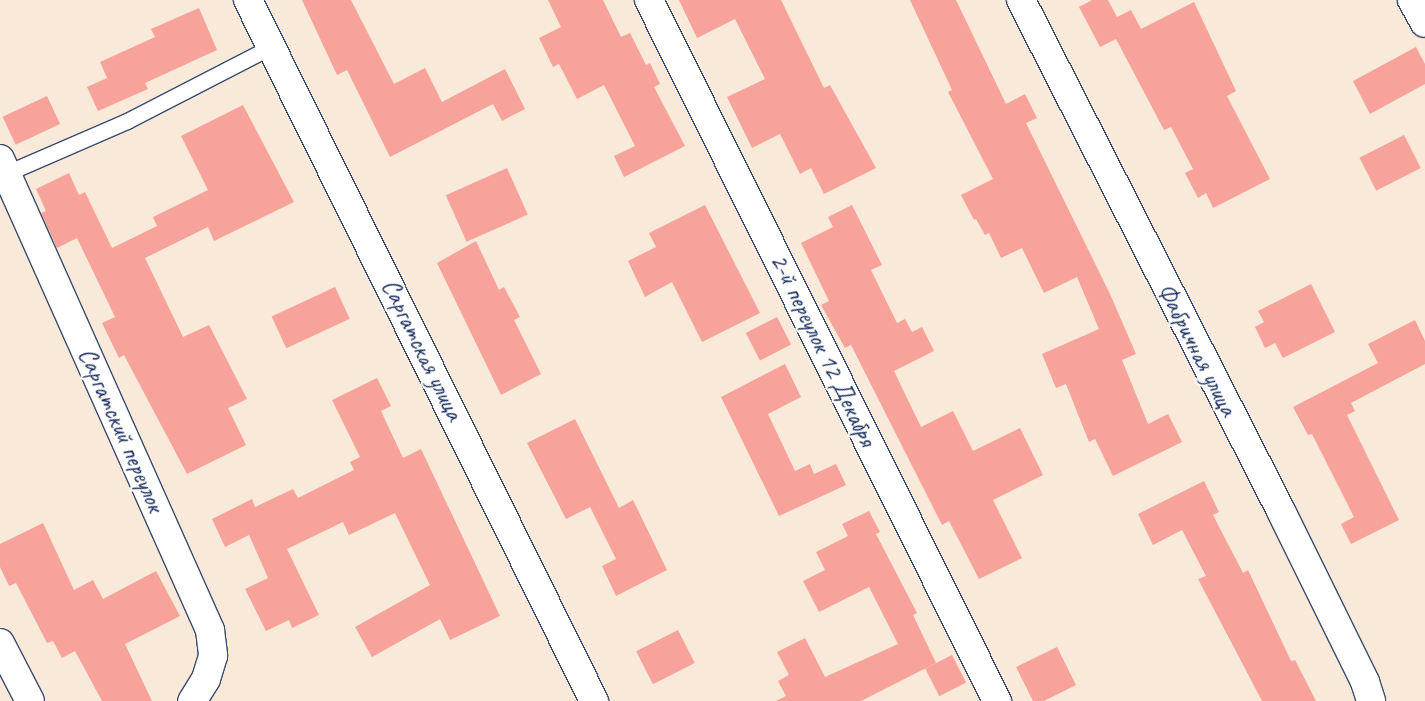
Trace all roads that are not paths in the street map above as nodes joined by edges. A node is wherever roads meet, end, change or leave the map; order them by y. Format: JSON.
{"nodes":[{"id":1,"x":248,"y":0,"type":"edge"},
{"id":2,"x":649,"y":0,"type":"edge"},
{"id":3,"x":1021,"y":0,"type":"edge"},
{"id":4,"x":1412,"y":0,"type":"edge"},
{"id":5,"x":1425,"y":23,"type":"edge"},
{"id":6,"x":272,"y":46,"type":"junction"},
{"id":7,"x":4,"y":166,"type":"edge"},
{"id":8,"x":0,"y":643,"type":"edge"},
{"id":9,"x":30,"y":701,"type":"edge"},
{"id":10,"x":192,"y":701,"type":"edge"},
{"id":11,"x":594,"y":701,"type":"edge"},
{"id":12,"x":998,"y":701,"type":"edge"},
{"id":13,"x":1371,"y":701,"type":"edge"}],
"edges":[{"from":1,"to":6,"type":"street","name":"Саргатская улица"},
{"from":2,"to":12,"type":"street","name":"2-й переулок 12 Декабря"},
{"from":3,"to":13,"type":"street","name":"Фабричная улица"},
{"from":4,"to":5,"type":"street"},
{"from":6,"to":7,"type":"lane"},
{"from":6,"to":11,"type":"street","name":"Саргатская улица"},
{"from":7,"to":10,"type":"street","name":"Саргатский переулок"},
{"from":8,"to":9,"type":"street"}]}
